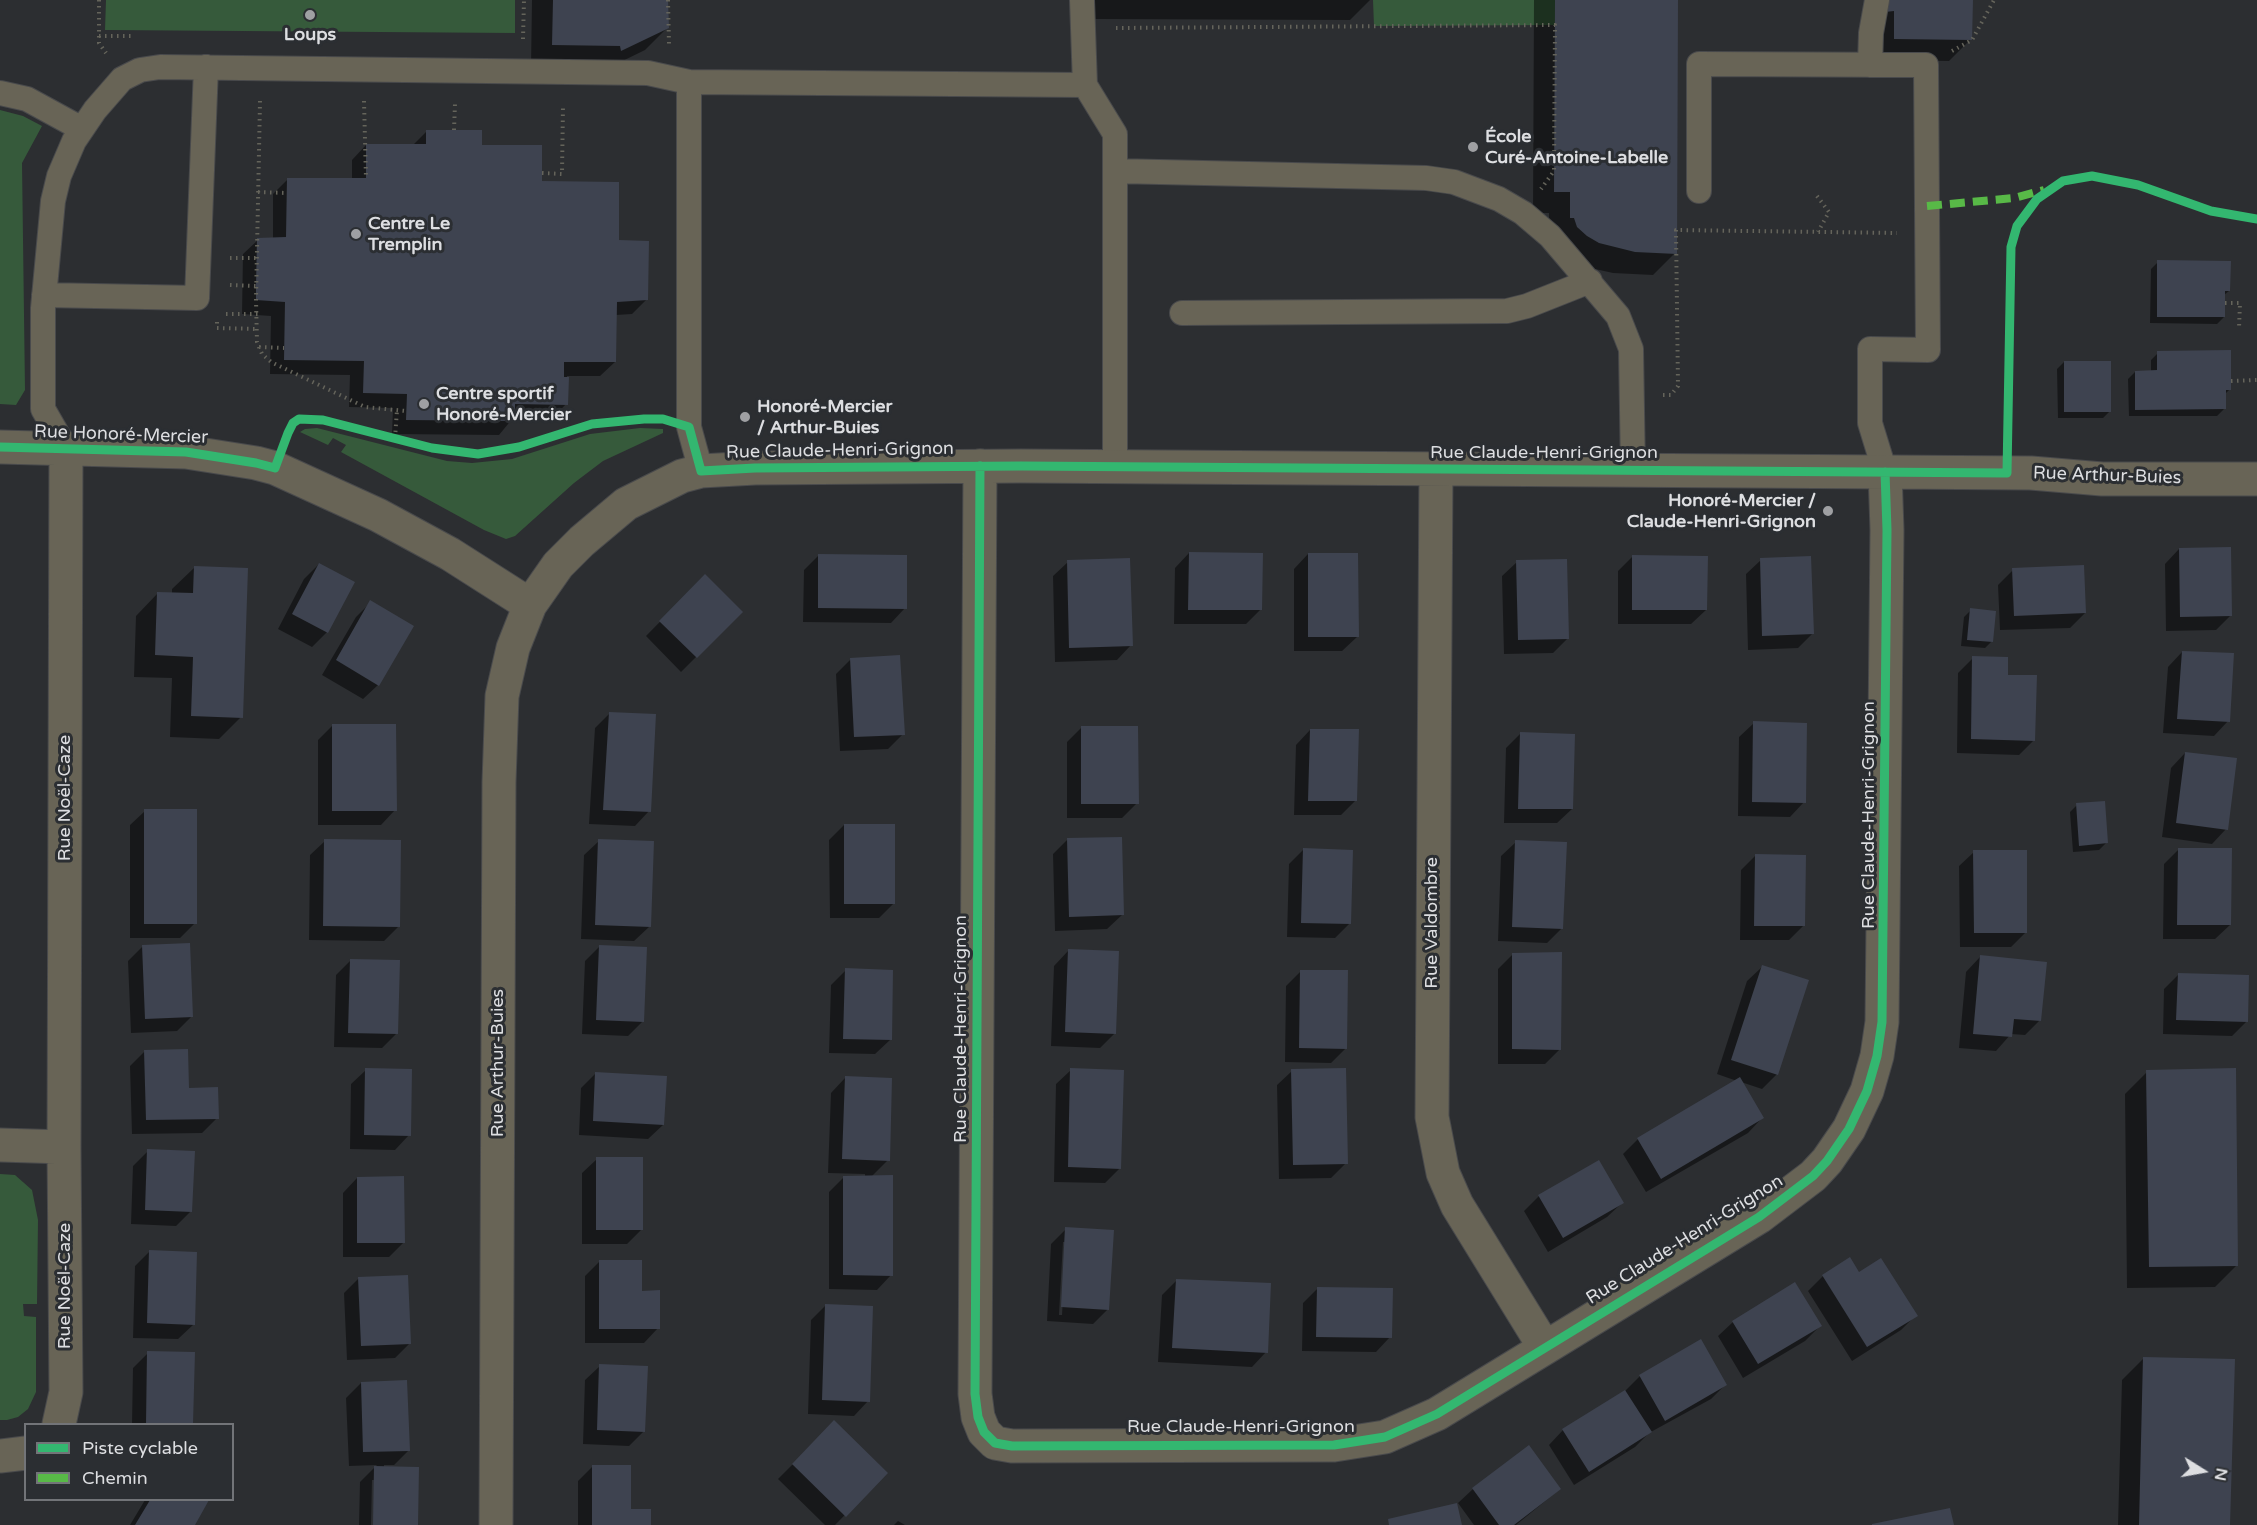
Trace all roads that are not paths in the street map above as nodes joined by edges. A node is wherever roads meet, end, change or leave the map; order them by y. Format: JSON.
{"nodes":[{"id":1,"x":1082,"y":0,"type":"edge"},
{"id":2,"x":1877,"y":0,"type":"edge"},
{"id":3,"x":1870,"y":65,"type":"junction"},
{"id":4,"x":206,"y":67,"type":"junction"},
{"id":5,"x":689,"y":82,"type":"junction"},
{"id":6,"x":1085,"y":85,"type":"junction"},
{"id":7,"x":0,"y":93,"type":"edge"},
{"id":8,"x":82,"y":129,"type":"junction"},
{"id":9,"x":1115,"y":171,"type":"junction"},
{"id":10,"x":1700,"y":191,"type":"dead end"},
{"id":11,"x":1590,"y":280,"type":"junction"},
{"id":12,"x":44,"y":296,"type":"junction"},
{"id":13,"x":1182,"y":313,"type":"dead end"},
{"id":14,"x":0,"y":447,"type":"edge"},
{"id":15,"x":66,"y":449,"type":"junction"},
{"id":16,"x":980,"y":466,"type":"junction"},
{"id":17,"x":1115,"y":467,"type":"junction"},
{"id":18,"x":1436,"y":469,"type":"junction"},
{"id":19,"x":701,"y":471,"type":"junction"},
{"id":20,"x":1633,"y":471,"type":"junction"},
{"id":21,"x":1885,"y":472,"type":"junction"},
{"id":22,"x":2257,"y":479,"type":"edge"},
{"id":23,"x":530,"y":605,"type":"junction"},
{"id":24,"x":0,"y":1145,"type":"edge"},
{"id":25,"x":64,"y":1147,"type":"junction"},
{"id":26,"x":1545,"y":1348,"type":"junction"},
{"id":27,"x":59,"y":1423,"type":"edge"},
{"id":28,"x":24,"y":1453,"type":"edge"},
{"id":29,"x":0,"y":1456,"type":"edge"},
{"id":30,"x":496,"y":1525,"type":"edge"}],
"edges":[{"from":1,"to":6,"type":"lane"},
{"from":2,"to":3,"type":"lane"},
{"from":3,"to":10,"type":"lane"},
{"from":3,"to":21,"type":"lane"},
{"from":4,"to":5,"type":"lane"},
{"from":4,"to":8,"type":"lane"},
{"from":4,"to":12,"type":"lane"},
{"from":5,"to":6,"type":"lane"},
{"from":5,"to":19,"type":"lane"},
{"from":6,"to":9,"type":"lane"},
{"from":7,"to":8,"type":"lane"},
{"from":8,"to":12,"type":"lane"},
{"from":9,"to":11,"type":"lane"},
{"from":9,"to":17,"type":"lane"},
{"from":11,"to":13,"type":"lane"},
{"from":11,"to":20,"type":"lane"},
{"from":12,"to":15,"type":"lane"},
{"from":14,"to":15,"type":"street","name":"Rue Honoré-Mercier"},
{"from":15,"to":23,"type":"street","name":"Rue Honoré-Mercier"},
{"from":15,"to":25,"type":"street","name":"Rue Noël-Caze"},
{"from":16,"to":17,"type":"street","name":"Rue Claude-Henri-Grignon"},
{"from":16,"to":19,"type":"street","name":"Rue Claude-Henri-Grignon"},
{"from":16,"to":26,"type":"street","name":"Rue Claude-Henri-Grignon"},
{"from":17,"to":18,"type":"street","name":"Rue Claude-Henri-Grignon"},
{"from":18,"to":20,"type":"street","name":"Rue Claude-Henri-Grignon"},
{"from":18,"to":26,"type":"street","name":"Rue Valdombre"},
{"from":19,"to":23,"type":"street","name":"Rue Claude-Henri-Grignon"},
{"from":20,"to":21,"type":"street","name":"Rue Claude-Henri-Grignon"},
{"from":21,"to":22,"type":"street","name":"Rue Arthur-Buies"},
{"from":21,"to":26,"type":"street","name":"Rue Claude-Henri-Grignon"},
{"from":23,"to":30,"type":"street","name":"Rue Arthur-Buies"},
{"from":24,"to":25,"type":"street"},
{"from":25,"to":27,"type":"street","name":"Rue Noël-Caze"},
{"from":28,"to":29,"type":"street"}]}
